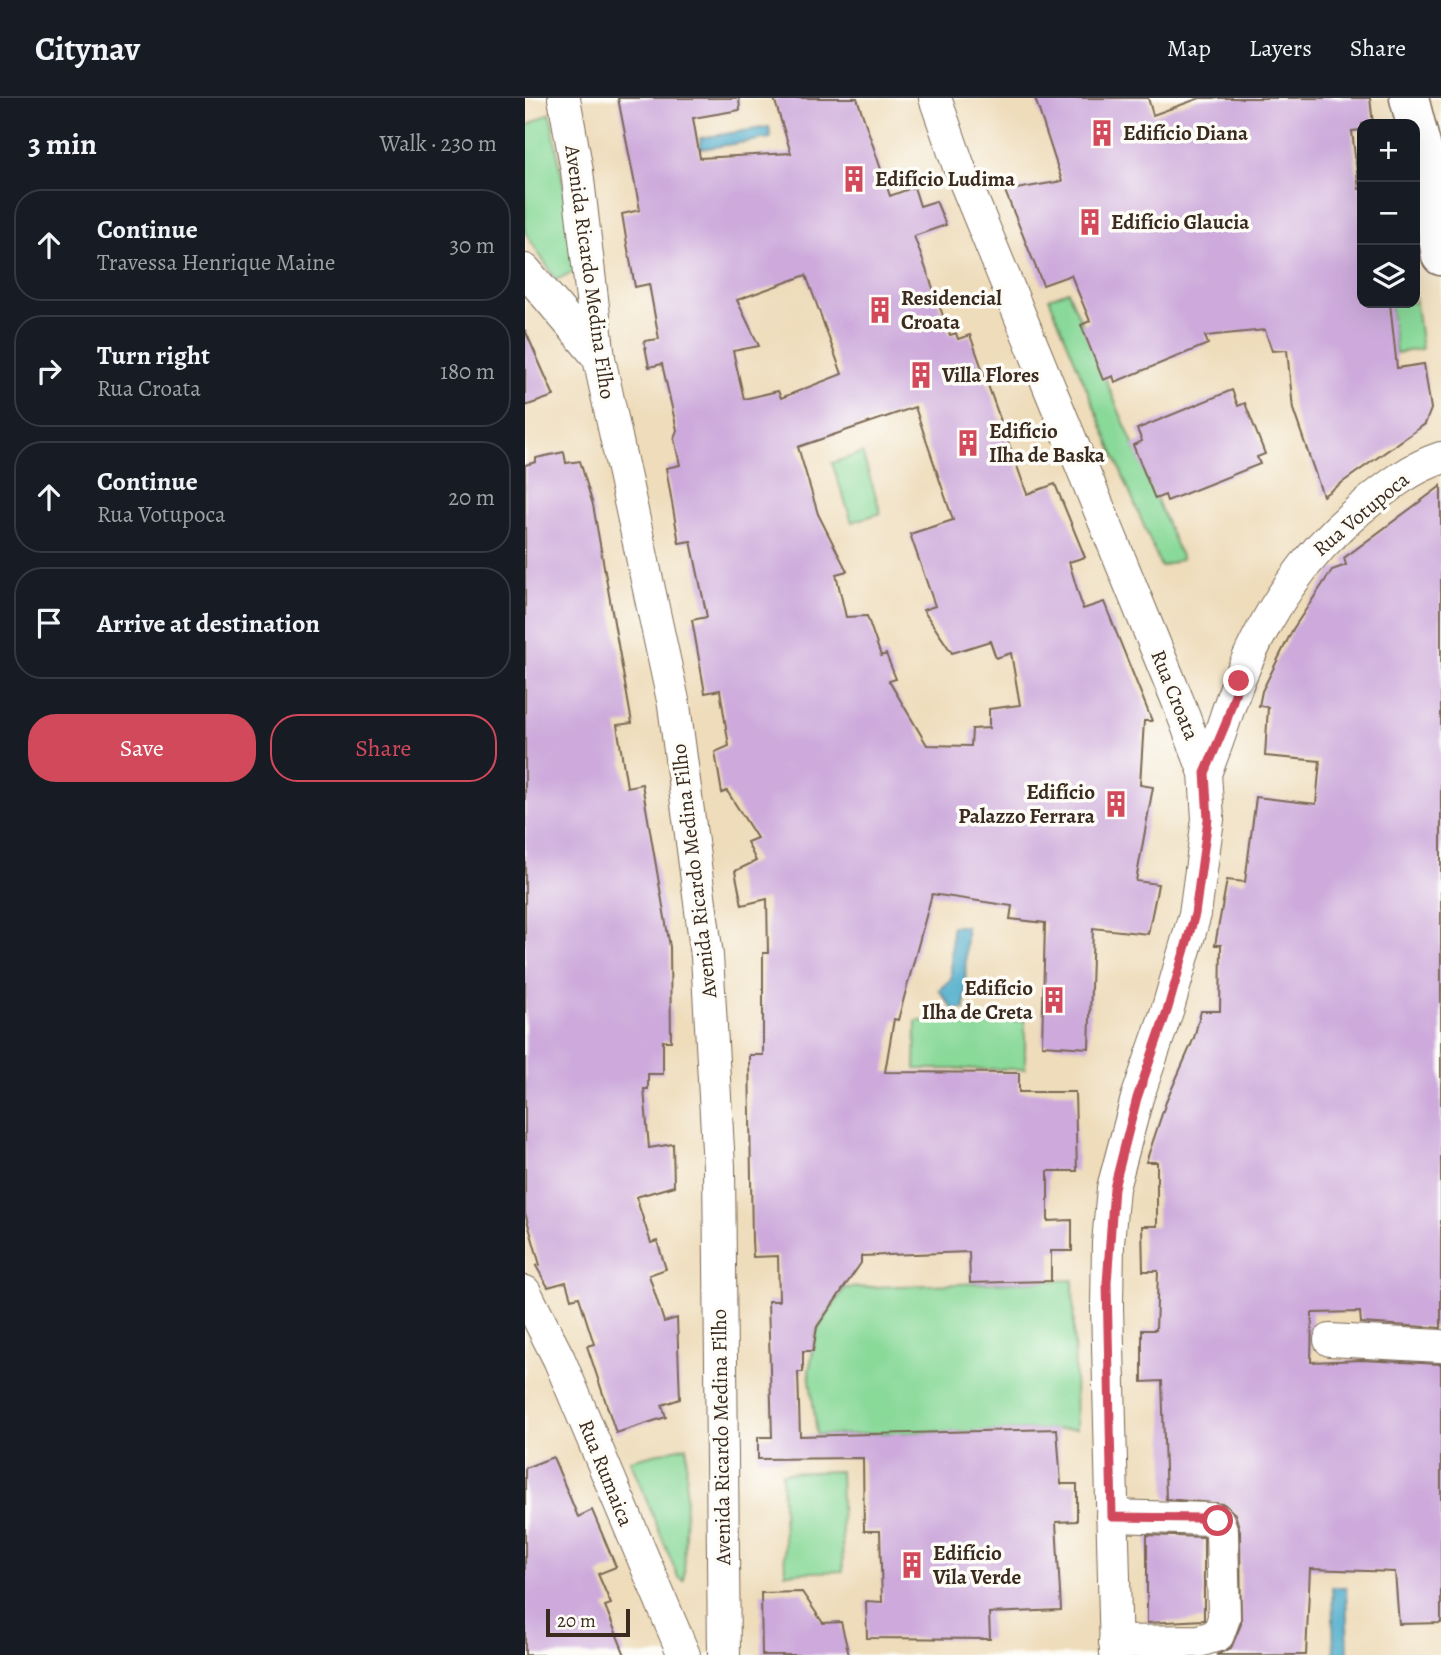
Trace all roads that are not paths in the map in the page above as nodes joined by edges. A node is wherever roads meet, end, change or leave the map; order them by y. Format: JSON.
{"nodes":[{"id":1,"x":564,"y":98,"type":"edge"},
{"id":2,"x":935,"y":98,"type":"edge"},
{"id":3,"x":1409,"y":98,"type":"edge"},
{"id":4,"x":1441,"y":256,"type":"edge"},
{"id":5,"x":525,"y":270,"type":"edge"},
{"id":6,"x":599,"y":358,"type":"junction"},
{"id":7,"x":1441,"y":457,"type":"edge"},
{"id":8,"x":1205,"y":773,"type":"junction"},
{"id":9,"x":525,"y":1292,"type":"edge"},
{"id":10,"x":1330,"y":1339,"type":"dead end"},
{"id":11,"x":1441,"y":1346,"type":"edge"},
{"id":12,"x":1112,"y":1517,"type":"junction"},
{"id":13,"x":1116,"y":1649,"type":"edge"},
{"id":14,"x":684,"y":1655,"type":"edge"},
{"id":15,"x":724,"y":1655,"type":"edge"}],
"edges":[{"from":1,"to":6,"type":"street","name":"Avenida Ricardo Medina Filho"},
{"from":2,"to":8,"type":"street","name":"Rua Croata"},
{"from":3,"to":4,"type":"street"},
{"from":5,"to":6,"type":"street"},
{"from":6,"to":15,"type":"street","name":"Avenida Ricardo Medina Filho"},
{"from":7,"to":8,"type":"street","name":"Rua Votupoca"},
{"from":8,"to":12,"type":"street","name":"Rua Croata"},
{"from":9,"to":14,"type":"street","name":"Rua Rumaica"},
{"from":10,"to":11,"type":"street"},
{"from":12,"to":13,"type":"street","name":"Rua Croata"},
{"from":12,"to":13,"type":"street"}]}
